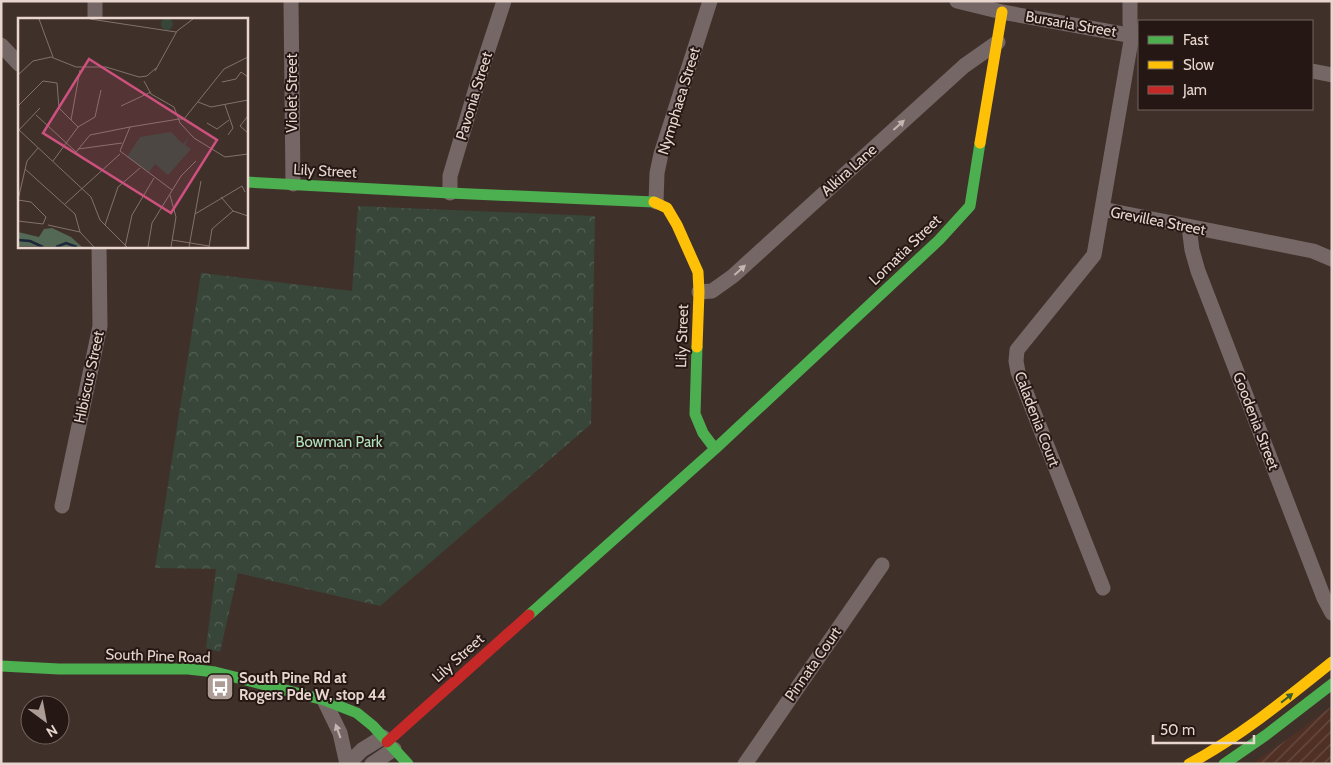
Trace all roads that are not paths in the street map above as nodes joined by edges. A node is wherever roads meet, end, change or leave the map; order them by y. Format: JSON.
{"nodes":[{"id":1,"x":95,"y":1,"type":"edge"},
{"id":2,"x":292,"y":1,"type":"edge"},
{"id":3,"x":504,"y":1,"type":"edge"},
{"id":4,"x":710,"y":1,"type":"edge"},
{"id":5,"x":958,"y":1,"type":"edge"},
{"id":6,"x":1130,"y":1,"type":"edge"},
{"id":7,"x":1002,"y":12,"type":"junction"},
{"id":8,"x":96,"y":18,"type":"edge"},
{"id":9,"x":1136,"y":36,"type":"edge"},
{"id":10,"x":998,"y":42,"type":"junction"},
{"id":11,"x":1,"y":45,"type":"edge"},
{"id":12,"x":18,"y":63,"type":"edge"},
{"id":13,"x":1313,"y":71,"type":"edge"},
{"id":14,"x":1332,"y":75,"type":"edge"},
{"id":15,"x":248,"y":182,"type":"edge"},
{"id":16,"x":293,"y":184,"type":"junction"},
{"id":17,"x":450,"y":193,"type":"junction"},
{"id":18,"x":656,"y":202,"type":"junction"},
{"id":19,"x":1102,"y":209,"type":"junction"},
{"id":20,"x":1190,"y":227,"type":"junction"},
{"id":21,"x":99,"y":248,"type":"edge"},
{"id":22,"x":1332,"y":259,"type":"edge"},
{"id":23,"x":699,"y":292,"type":"junction"},
{"id":24,"x":715,"y":449,"type":"junction"},
{"id":25,"x":62,"y":506,"type":"dead end"},
{"id":26,"x":882,"y":565,"type":"dead end"},
{"id":27,"x":1102,"y":588,"type":"dead end"},
{"id":28,"x":1332,"y":613,"type":"edge"},
{"id":29,"x":1332,"y":662,"type":"edge"},
{"id":30,"x":1,"y":666,"type":"edge"},
{"id":31,"x":1332,"y":684,"type":"edge"},
{"id":32,"x":324,"y":700,"type":"junction"},
{"id":33,"x":388,"y":743,"type":"junction"},
{"id":34,"x":348,"y":764,"type":"edge"},
{"id":35,"x":372,"y":764,"type":"edge"},
{"id":36,"x":408,"y":764,"type":"edge"},
{"id":37,"x":745,"y":764,"type":"edge"},
{"id":38,"x":1189,"y":764,"type":"edge"},
{"id":39,"x":1224,"y":764,"type":"edge"}],
"edges":[{"from":1,"to":8,"type":"street"},
{"from":2,"to":16,"type":"street","name":"Violet Street"},
{"from":3,"to":17,"type":"street","name":"Pavonia Street"},
{"from":4,"to":18,"type":"street","name":"Nymphaea Street"},
{"from":5,"to":7,"type":"street","name":"Bursaria Street"},
{"from":6,"to":9,"type":"street","name":"Grevillea Street"},
{"from":7,"to":9,"type":"street","name":"Bursaria Street"},
{"from":7,"to":10,"type":"street","name":"Lomatia Street"},
{"from":9,"to":19,"type":"street","name":"Grevillea Street"},
{"from":23,"to":10,"type":"street","name":"Alkira Lane","one_way":true},
{"from":10,"to":24,"type":"street","name":"Lomatia Street"},
{"from":11,"to":12,"type":"street"},
{"from":13,"to":14,"type":"street"},
{"from":15,"to":16,"type":"street","name":"Lily Street"},
{"from":16,"to":17,"type":"street","name":"Lily Street"},
{"from":17,"to":18,"type":"street","name":"Lily Street"},
{"from":18,"to":23,"type":"street","name":"Lily Street"},
{"from":19,"to":20,"type":"street","name":"Grevillea Street"},
{"from":19,"to":27,"type":"street","name":"Caladenia Court"},
{"from":20,"to":22,"type":"street","name":"Grevillea Street"},
{"from":20,"to":28,"type":"street","name":"Goodenia Street"},
{"from":21,"to":25,"type":"street","name":"Hibiscus Street"},
{"from":23,"to":24,"type":"street","name":"Lily Street"},
{"from":24,"to":33,"type":"street","name":"Lily Street"},
{"from":26,"to":37,"type":"street","name":"Pinnata Court"},
{"from":38,"to":29,"type":"street","one_way":true},
{"from":30,"to":32,"type":"street","name":"South Pine Road"},
{"from":31,"to":39,"type":"street"},
{"from":32,"to":33,"type":"street","name":"South Pine Road"},
{"from":34,"to":32,"type":"street","one_way":true},
{"from":33,"to":34,"type":"street"},
{"from":33,"to":35,"type":"street"},
{"from":33,"to":36,"type":"street","name":"South Pine Road"}]}
